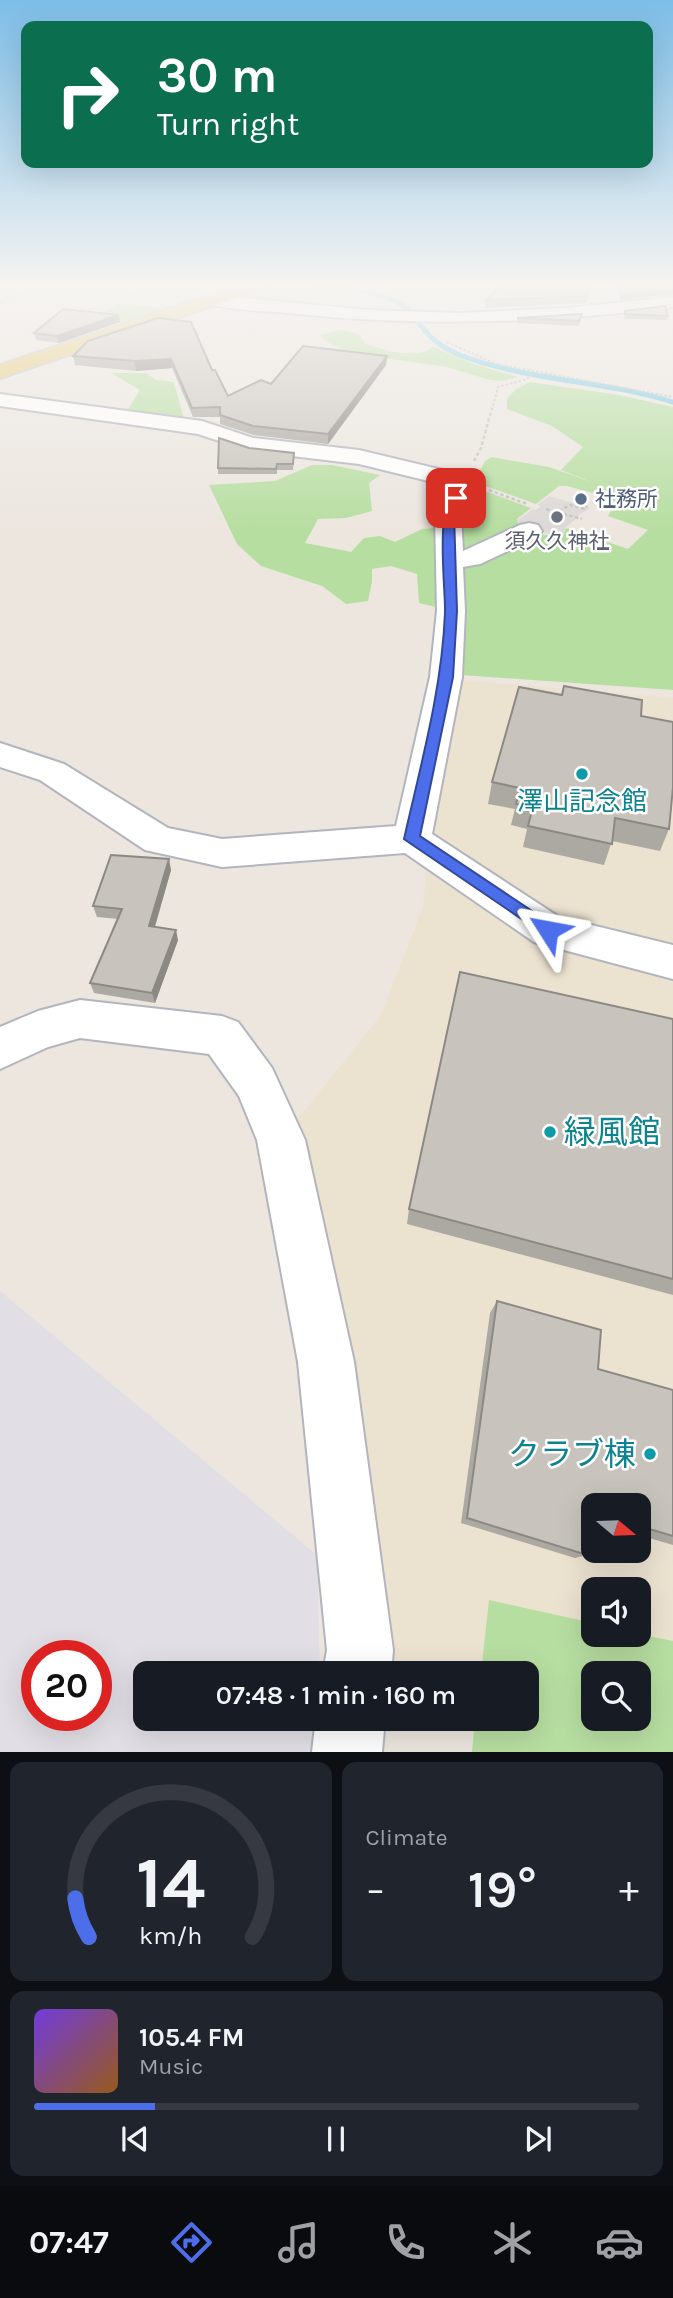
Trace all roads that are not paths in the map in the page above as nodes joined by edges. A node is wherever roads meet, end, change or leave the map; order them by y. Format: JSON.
{"nodes":[{"id":1,"x":19,"y":366,"type":"edge"},
{"id":2,"x":0,"y":372,"type":"edge"},
{"id":3,"x":0,"y":400,"type":"edge"},
{"id":4,"x":529,"y":531,"type":"road end"},
{"id":5,"x":448,"y":562,"type":"junction"},
{"id":6,"x":0,"y":755,"type":"edge"},
{"id":7,"x":412,"y":839,"type":"junction"},
{"id":8,"x":673,"y":962,"type":"edge"},
{"id":9,"x":0,"y":1049,"type":"edge"},
{"id":10,"x":359,"y":1661,"type":"edge"},
{"id":11,"x":349,"y":1731,"type":"edge"},
{"id":12,"x":346,"y":1752,"type":"edge"}],
"edges":[{"from":1,"to":2,"type":"main road"},
{"from":3,"to":5,"type":"street"},
{"from":4,"to":5,"type":"street"},
{"from":5,"to":7,"type":"street"},
{"from":6,"to":7,"type":"street"},
{"from":7,"to":8,"type":"street"},
{"from":9,"to":10,"type":"street"},
{"from":11,"to":12,"type":"street"}]}
